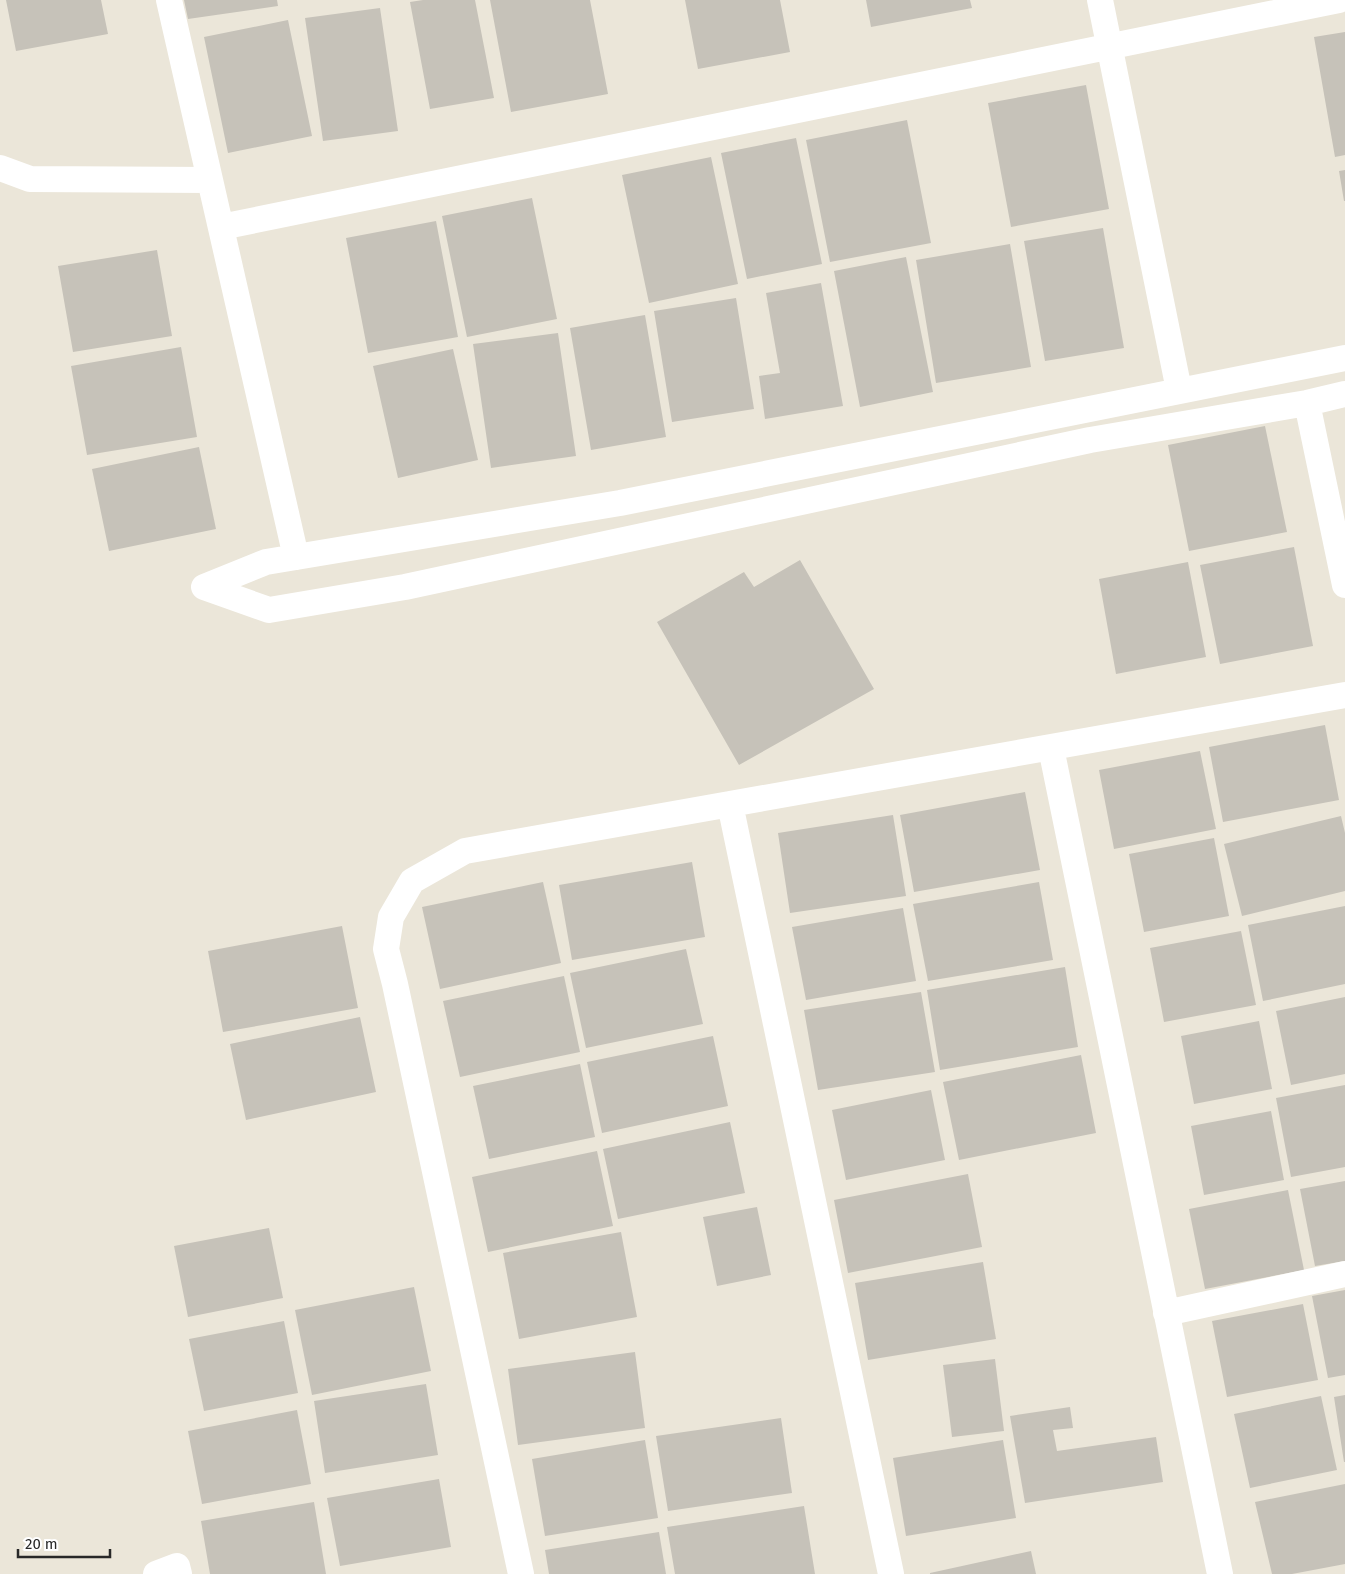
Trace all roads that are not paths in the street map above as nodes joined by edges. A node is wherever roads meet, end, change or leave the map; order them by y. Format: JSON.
{"nodes":[{"id":1,"x":169,"y":0,"type":"edge"},
{"id":2,"x":1100,"y":0,"type":"edge"},
{"id":3,"x":1340,"y":0,"type":"edge"},
{"id":4,"x":1110,"y":47,"type":"junction"},
{"id":5,"x":0,"y":168,"type":"edge"},
{"id":6,"x":210,"y":180,"type":"junction"},
{"id":7,"x":220,"y":227,"type":"junction"},
{"id":8,"x":1345,"y":358,"type":"edge"},
{"id":9,"x":1179,"y":390,"type":"junction"},
{"id":10,"x":1345,"y":394,"type":"edge"},
{"id":11,"x":1307,"y":403,"type":"junction"},
{"id":12,"x":296,"y":557,"type":"junction"},
{"id":13,"x":1345,"y":585,"type":"edge"},
{"id":14,"x":1345,"y":696,"type":"edge"},
{"id":15,"x":1051,"y":748,"type":"junction"},
{"id":16,"x":730,"y":804,"type":"junction"},
{"id":17,"x":1345,"y":1274,"type":"edge"},
{"id":18,"x":1166,"y":1314,"type":"junction"},
{"id":19,"x":156,"y":1574,"type":"edge"},
{"id":20,"x":179,"y":1574,"type":"edge"},
{"id":21,"x":521,"y":1574,"type":"edge"},
{"id":22,"x":891,"y":1574,"type":"edge"},
{"id":23,"x":1220,"y":1574,"type":"edge"}],
"edges":[{"from":1,"to":6,"type":"street"},
{"from":2,"to":4,"type":"street"},
{"from":3,"to":4,"type":"street"},
{"from":4,"to":7,"type":"street"},
{"from":4,"to":9,"type":"street"},
{"from":5,"to":6,"type":"street"},
{"from":6,"to":7,"type":"street"},
{"from":7,"to":12,"type":"street"},
{"from":8,"to":9,"type":"street"},
{"from":9,"to":12,"type":"street"},
{"from":10,"to":11,"type":"street"},
{"from":11,"to":12,"type":"street"},
{"from":11,"to":13,"type":"street"},
{"from":14,"to":15,"type":"street"},
{"from":15,"to":16,"type":"street"},
{"from":15,"to":18,"type":"street"},
{"from":16,"to":21,"type":"street"},
{"from":16,"to":22,"type":"street"},
{"from":17,"to":18,"type":"street"},
{"from":18,"to":23,"type":"street"},
{"from":19,"to":20,"type":"street"}]}
